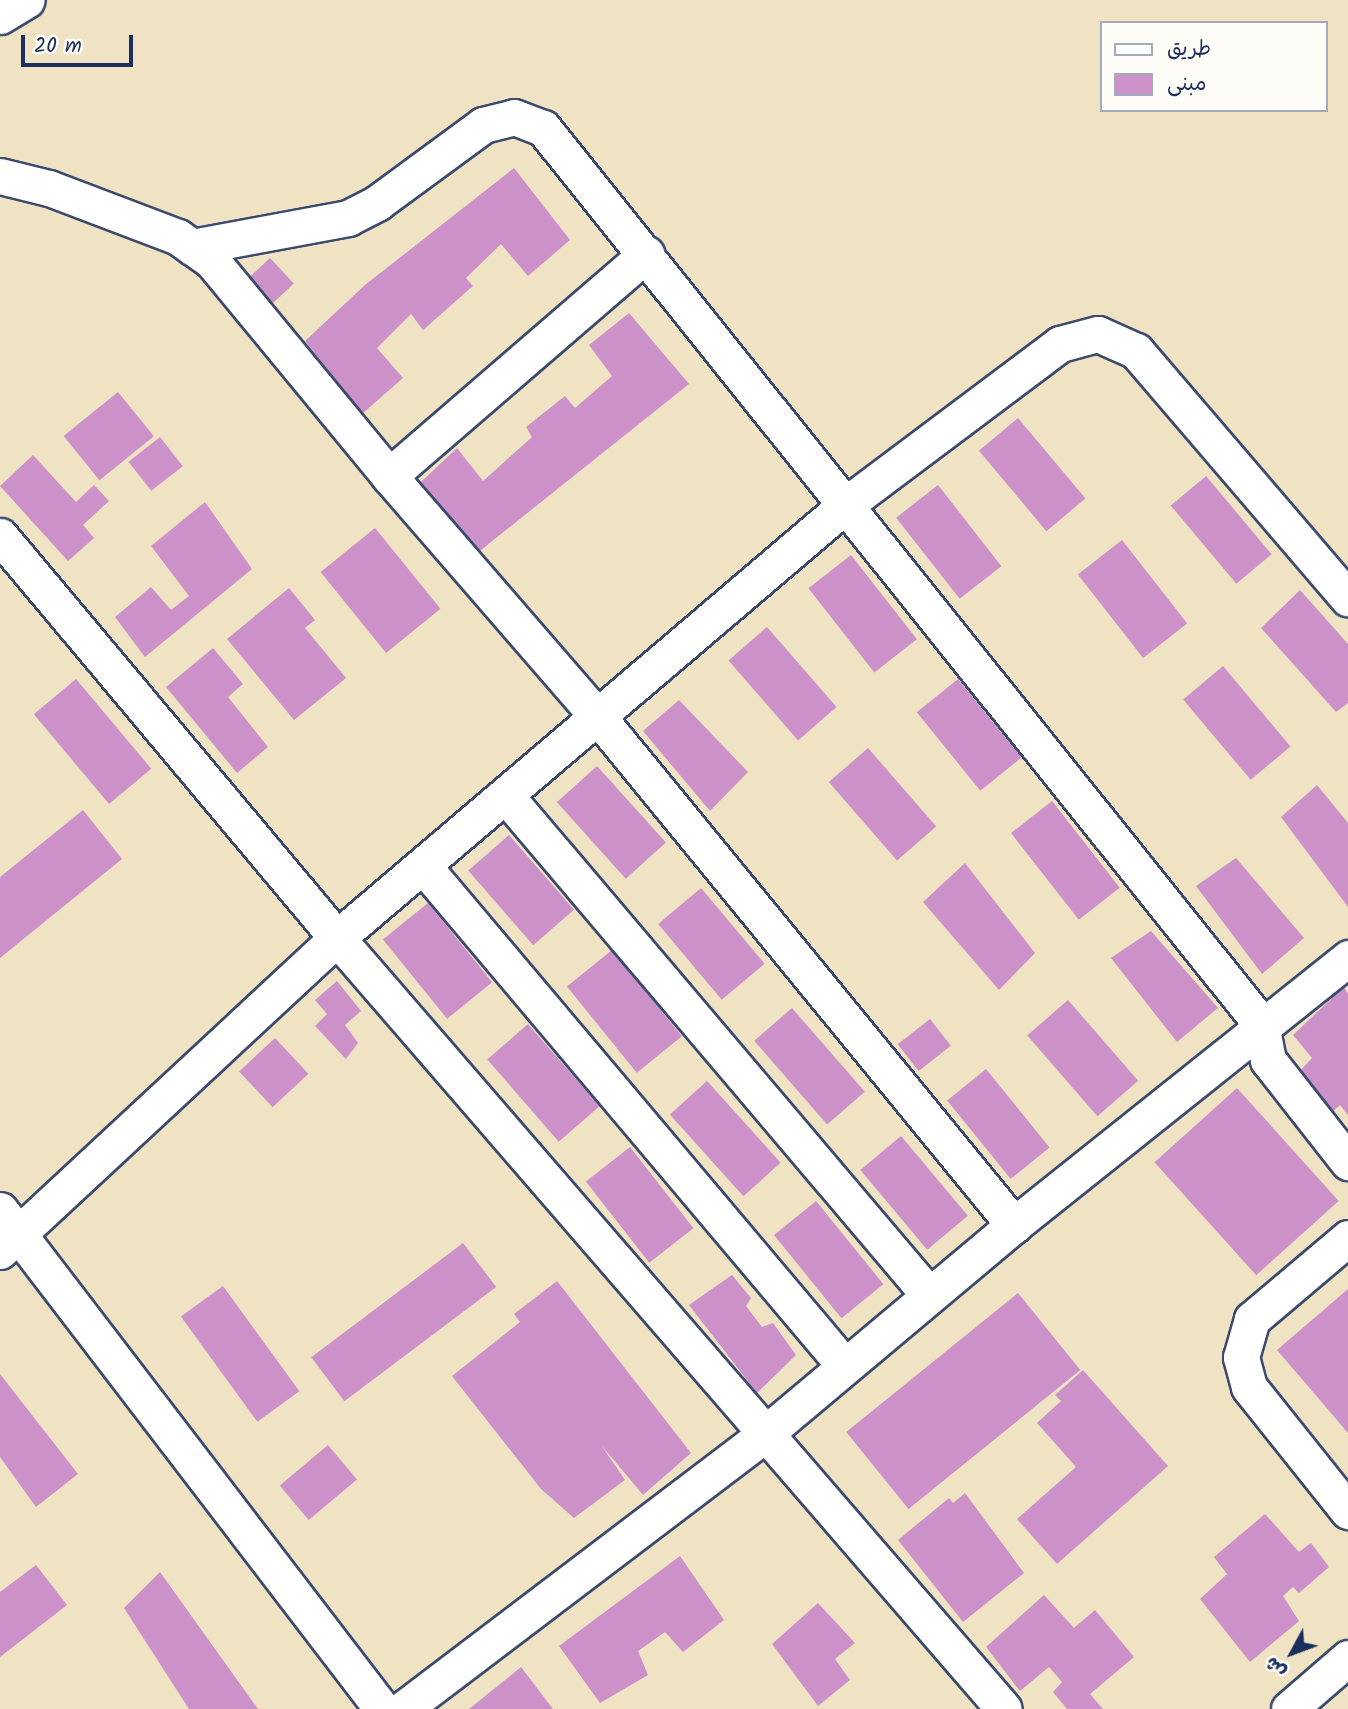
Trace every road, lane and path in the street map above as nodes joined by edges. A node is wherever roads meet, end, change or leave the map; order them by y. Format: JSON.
{"nodes":[{"id":1,"x":27,"y":0,"type":"edge"},
{"id":2,"x":0,"y":16,"type":"edge"},
{"id":3,"x":0,"y":176,"type":"edge"},
{"id":4,"x":192,"y":247,"type":"junction"},
{"id":5,"x":646,"y":254,"type":"junction"},
{"id":6,"x":389,"y":476,"type":"junction"},
{"id":7,"x":848,"y":503,"type":"junction"},
{"id":8,"x":0,"y":536,"type":"edge"},
{"id":9,"x":1348,"y":598,"type":"edge"},
{"id":10,"x":598,"y":716,"type":"junction"},
{"id":11,"x":506,"y":796,"type":"junction"},
{"id":12,"x":424,"y":867,"type":"junction"},
{"id":13,"x":337,"y":938,"type":"junction"},
{"id":14,"x":1348,"y":958,"type":"edge"},
{"id":15,"x":1261,"y":1024,"type":"junction"},
{"id":16,"x":1348,"y":1162,"type":"edge"},
{"id":17,"x":1014,"y":1225,"type":"junction"},
{"id":18,"x":7,"y":1232,"type":"edge"},
{"id":19,"x":1348,"y":1238,"type":"edge"},
{"id":20,"x":929,"y":1295,"type":"junction"},
{"id":21,"x":844,"y":1365,"type":"junction"},
{"id":22,"x":766,"y":1433,"type":"junction"},
{"id":23,"x":1348,"y":1511,"type":"edge"},
{"id":24,"x":1348,"y":1658,"type":"edge"},
{"id":25,"x":382,"y":1709,"type":"edge"},
{"id":26,"x":403,"y":1709,"type":"edge"},
{"id":27,"x":1004,"y":1709,"type":"edge"},
{"id":28,"x":1289,"y":1709,"type":"edge"}],
"edges":[{"from":1,"to":2,"type":"street"},
{"from":3,"to":4,"type":"street"},
{"from":4,"to":5,"type":"street"},
{"from":4,"to":6,"type":"street"},
{"from":5,"to":6,"type":"street"},
{"from":5,"to":7,"type":"street"},
{"from":6,"to":10,"type":"street"},
{"from":7,"to":9,"type":"street"},
{"from":7,"to":10,"type":"street"},
{"from":7,"to":15,"type":"street"},
{"from":8,"to":13,"type":"street"},
{"from":10,"to":11,"type":"street"},
{"from":10,"to":17,"type":"street"},
{"from":11,"to":12,"type":"street"},
{"from":11,"to":20,"type":"street"},
{"from":12,"to":13,"type":"street"},
{"from":12,"to":21,"type":"street"},
{"from":13,"to":18,"type":"street"},
{"from":13,"to":22,"type":"street"},
{"from":14,"to":15,"type":"street"},
{"from":15,"to":16,"type":"street"},
{"from":15,"to":17,"type":"street"},
{"from":17,"to":20,"type":"street"},
{"from":18,"to":25,"type":"street"},
{"from":19,"to":23,"type":"street"},
{"from":20,"to":21,"type":"street"},
{"from":21,"to":22,"type":"street"},
{"from":22,"to":26,"type":"street"},
{"from":22,"to":27,"type":"street"},
{"from":24,"to":28,"type":"street"}]}
